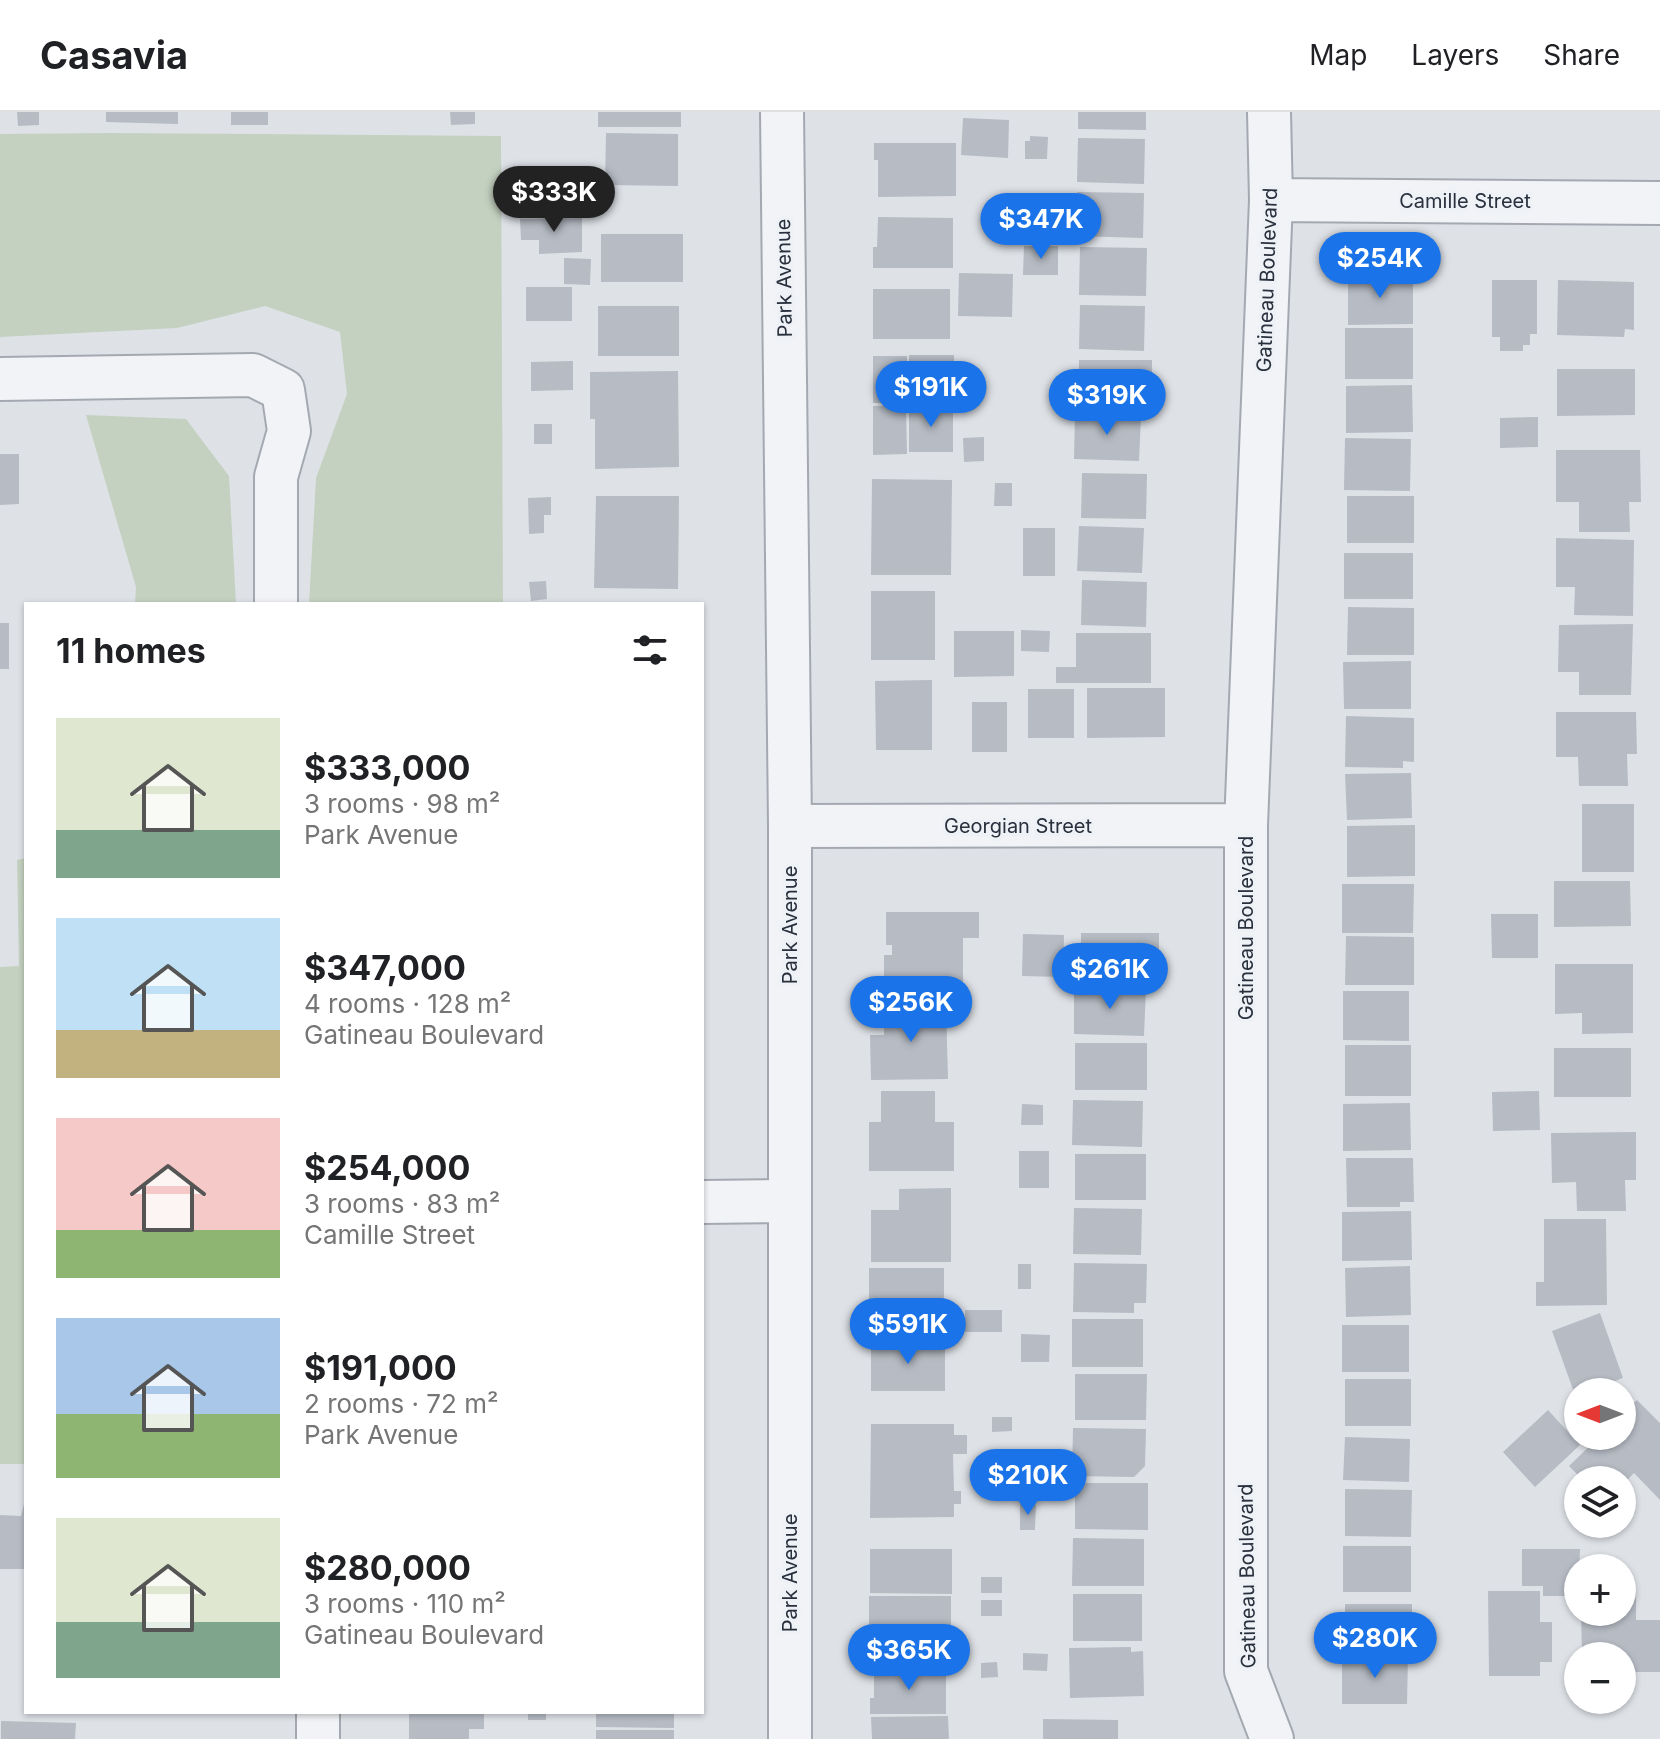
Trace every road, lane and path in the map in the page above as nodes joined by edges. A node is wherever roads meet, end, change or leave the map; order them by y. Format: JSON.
{"nodes":[{"id":1,"x":782,"y":112,"type":"edge"},
{"id":2,"x":1269,"y":112,"type":"edge"},
{"id":3,"x":1271,"y":200,"type":"junction"},
{"id":4,"x":1660,"y":203,"type":"edge"},
{"id":5,"x":0,"y":379,"type":"edge"},
{"id":6,"x":276,"y":602,"type":"edge"},
{"id":7,"x":1246,"y":825,"type":"junction"},
{"id":8,"x":790,"y":826,"type":"junction"},
{"id":9,"x":790,"y":1201,"type":"junction"},
{"id":10,"x":704,"y":1202,"type":"edge"},
{"id":11,"x":318,"y":1714,"type":"edge"},
{"id":12,"x":318,"y":1739,"type":"edge"},
{"id":13,"x":790,"y":1739,"type":"edge"},
{"id":14,"x":1272,"y":1739,"type":"edge"}],
"edges":[{"from":1,"to":8,"type":"street","name":"Park Avenue"},
{"from":2,"to":3,"type":"street","name":"Gatineau Boulevard"},
{"from":3,"to":4,"type":"street","name":"Camille Street"},
{"from":3,"to":7,"type":"street","name":"Gatineau Boulevard"},
{"from":5,"to":6,"type":"street"},
{"from":7,"to":8,"type":"street","name":"Georgian Street"},
{"from":7,"to":14,"type":"street","name":"Gatineau Boulevard"},
{"from":8,"to":9,"type":"street","name":"Park Avenue"},
{"from":9,"to":10,"type":"street"},
{"from":9,"to":13,"type":"street","name":"Park Avenue"},
{"from":11,"to":12,"type":"street"}]}
